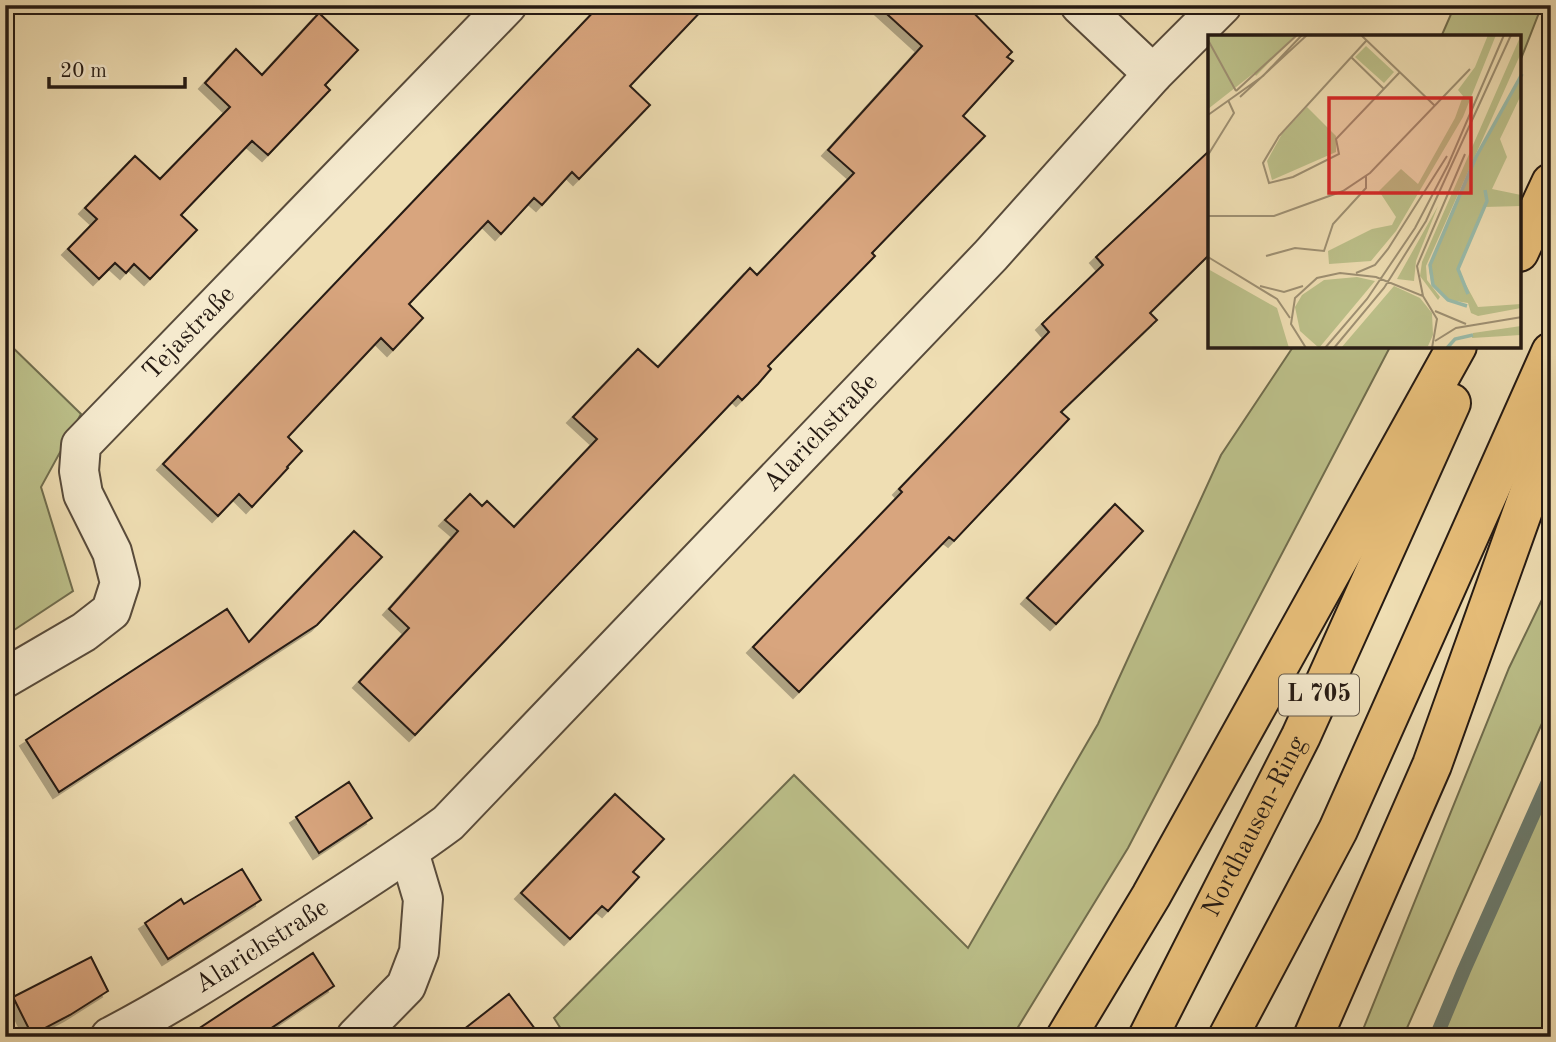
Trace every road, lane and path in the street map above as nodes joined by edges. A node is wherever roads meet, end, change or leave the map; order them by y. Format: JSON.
{"nodes":[{"id":1,"x":507,"y":5,"type":"edge"},
{"id":2,"x":1080,"y":5,"type":"edge"},
{"id":3,"x":1222,"y":5,"type":"edge"},
{"id":4,"x":1153,"y":74,"type":"junction"},
{"id":5,"x":1551,"y":181,"type":"edge"},
{"id":6,"x":1521,"y":232,"type":"edge"},
{"id":7,"x":1521,"y":248,"type":"edge"},
{"id":8,"x":1456,"y":348,"type":"edge"},
{"id":9,"x":1476,"y":348,"type":"edge"},
{"id":10,"x":1551,"y":352,"type":"edge"},
{"id":11,"x":1551,"y":432,"type":"edge"},
{"id":12,"x":5,"y":678,"type":"edge"},
{"id":13,"x":409,"y":852,"type":"junction"},
{"id":14,"x":110,"y":1037,"type":"edge"},
{"id":15,"x":356,"y":1037,"type":"edge"},
{"id":16,"x":1066,"y":1037,"type":"edge"},
{"id":17,"x":1148,"y":1037,"type":"edge"},
{"id":18,"x":1228,"y":1037,"type":"edge"},
{"id":19,"x":1313,"y":1037,"type":"edge"}],
"edges":[{"from":1,"to":12,"type":"street","name":"Tejastraße"},
{"from":2,"to":4,"type":"street"},
{"from":3,"to":4,"type":"street","name":"Alarichstraße"},
{"from":4,"to":13,"type":"street","name":"Alarichstraße"},
{"from":5,"to":6,"type":"highway"},
{"from":5,"to":7,"type":"highway"},
{"from":8,"to":16,"type":"highway"},
{"from":9,"to":17,"type":"highway","name":"Nordhausen-Ring","number":"L 705"},
{"from":10,"to":18,"type":"highway","number":"L 705"},
{"from":11,"to":19,"type":"highway"},
{"from":13,"to":14,"type":"street","name":"Alarichstraße"},
{"from":13,"to":15,"type":"street"}]}
